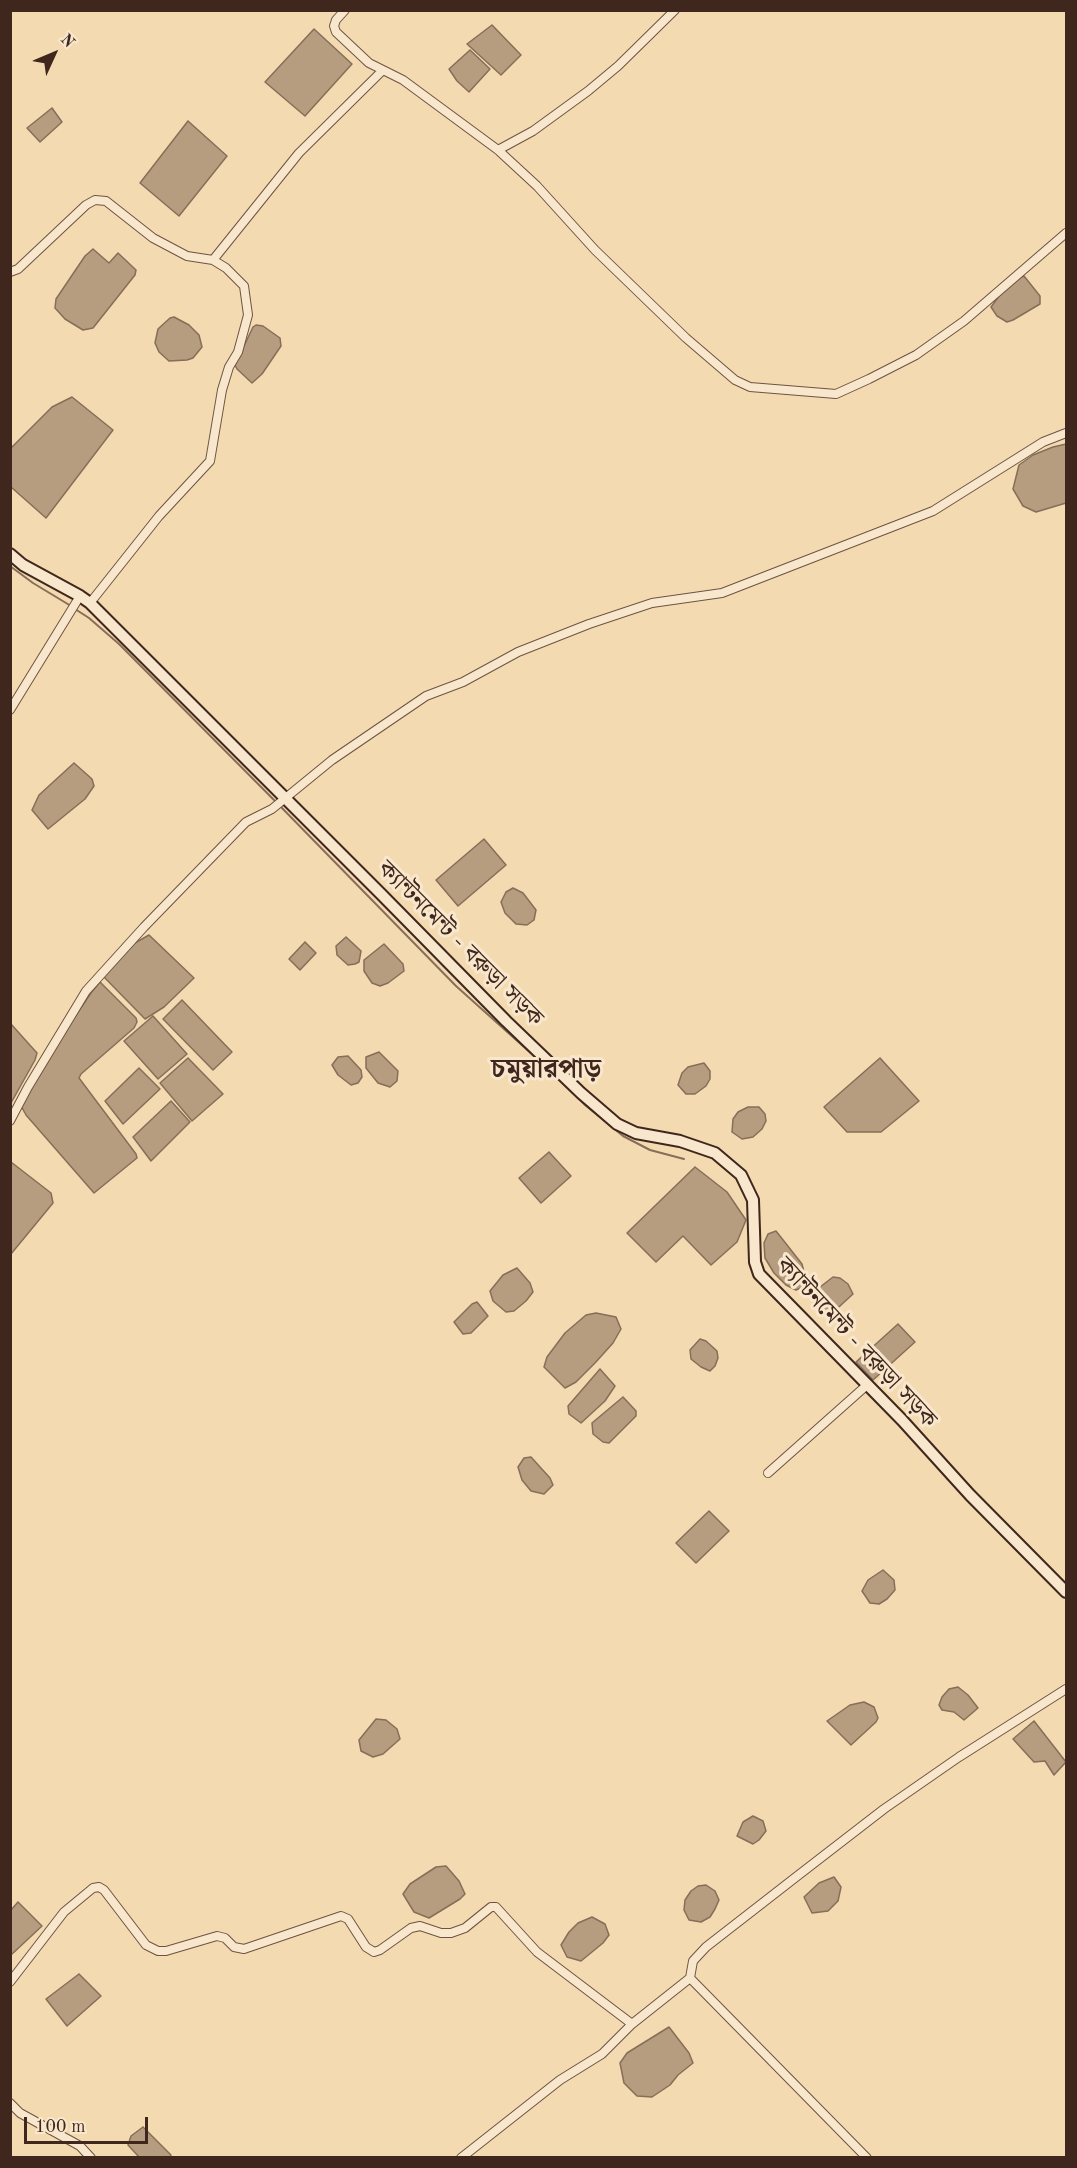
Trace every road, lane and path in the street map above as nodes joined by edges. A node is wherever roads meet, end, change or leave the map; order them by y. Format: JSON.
{"nodes":[{"id":1,"x":345,"y":10,"type":"edge"},
{"id":2,"x":675,"y":10,"type":"edge"},
{"id":3,"x":382,"y":70,"type":"junction"},
{"id":4,"x":498,"y":150,"type":"junction"},
{"id":5,"x":1066,"y":233,"type":"edge"},
{"id":6,"x":213,"y":260,"type":"junction"},
{"id":7,"x":10,"y":272,"type":"edge"},
{"id":8,"x":1066,"y":433,"type":"edge"},
{"id":9,"x":10,"y":554,"type":"edge"},
{"id":10,"x":80,"y":596,"type":"junction"},
{"id":11,"x":90,"y":603,"type":"junction"},
{"id":12,"x":10,"y":710,"type":"edge"},
{"id":13,"x":286,"y":799,"type":"junction"},
{"id":14,"x":10,"y":1121,"type":"edge"},
{"id":15,"x":867,"y":1385,"type":"junction"},
{"id":16,"x":768,"y":1473,"type":"dead end"},
{"id":17,"x":1066,"y":1592,"type":"edge"},
{"id":18,"x":1066,"y":1689,"type":"edge"},
{"id":19,"x":690,"y":1978,"type":"junction"},
{"id":20,"x":10,"y":1982,"type":"edge"},
{"id":21,"x":632,"y":2024,"type":"junction"},
{"id":22,"x":10,"y":2103,"type":"edge"},
{"id":23,"x":91,"y":2157,"type":"edge"},
{"id":24,"x":461,"y":2157,"type":"edge"},
{"id":25,"x":867,"y":2157,"type":"edge"}],
"edges":[{"from":1,"to":3,"type":"street"},
{"from":2,"to":4,"type":"street"},
{"from":3,"to":4,"type":"street"},
{"from":3,"to":6,"type":"street"},
{"from":4,"to":5,"type":"street"},
{"from":6,"to":7,"type":"street"},
{"from":6,"to":11,"type":"street"},
{"from":8,"to":13,"type":"street"},
{"from":9,"to":10,"type":"main road","name":"ক্যান্টনমেন্ট - বরুড়া সড়ক"},
{"from":10,"to":11,"type":"main road","name":"ক্যান্টনমেন্ট - বরুড়া সড়ক"},
{"from":10,"to":12,"type":"street"},
{"from":11,"to":13,"type":"main road","name":"ক্যান্টনমেন্ট - বরুড়া সড়ক"},
{"from":13,"to":14,"type":"street"},
{"from":13,"to":15,"type":"main road","name":"ক্যান্টনমেন্ট - বরুড়া সড়ক"},
{"from":15,"to":16,"type":"street"},
{"from":15,"to":17,"type":"main road","name":"ক্যান্টনমেন্ট - বরুড়া সড়ক"},
{"from":18,"to":19,"type":"street"},
{"from":19,"to":21,"type":"street"},
{"from":19,"to":25,"type":"street"},
{"from":20,"to":21,"type":"street"},
{"from":21,"to":24,"type":"street"},
{"from":22,"to":23,"type":"street"}]}
